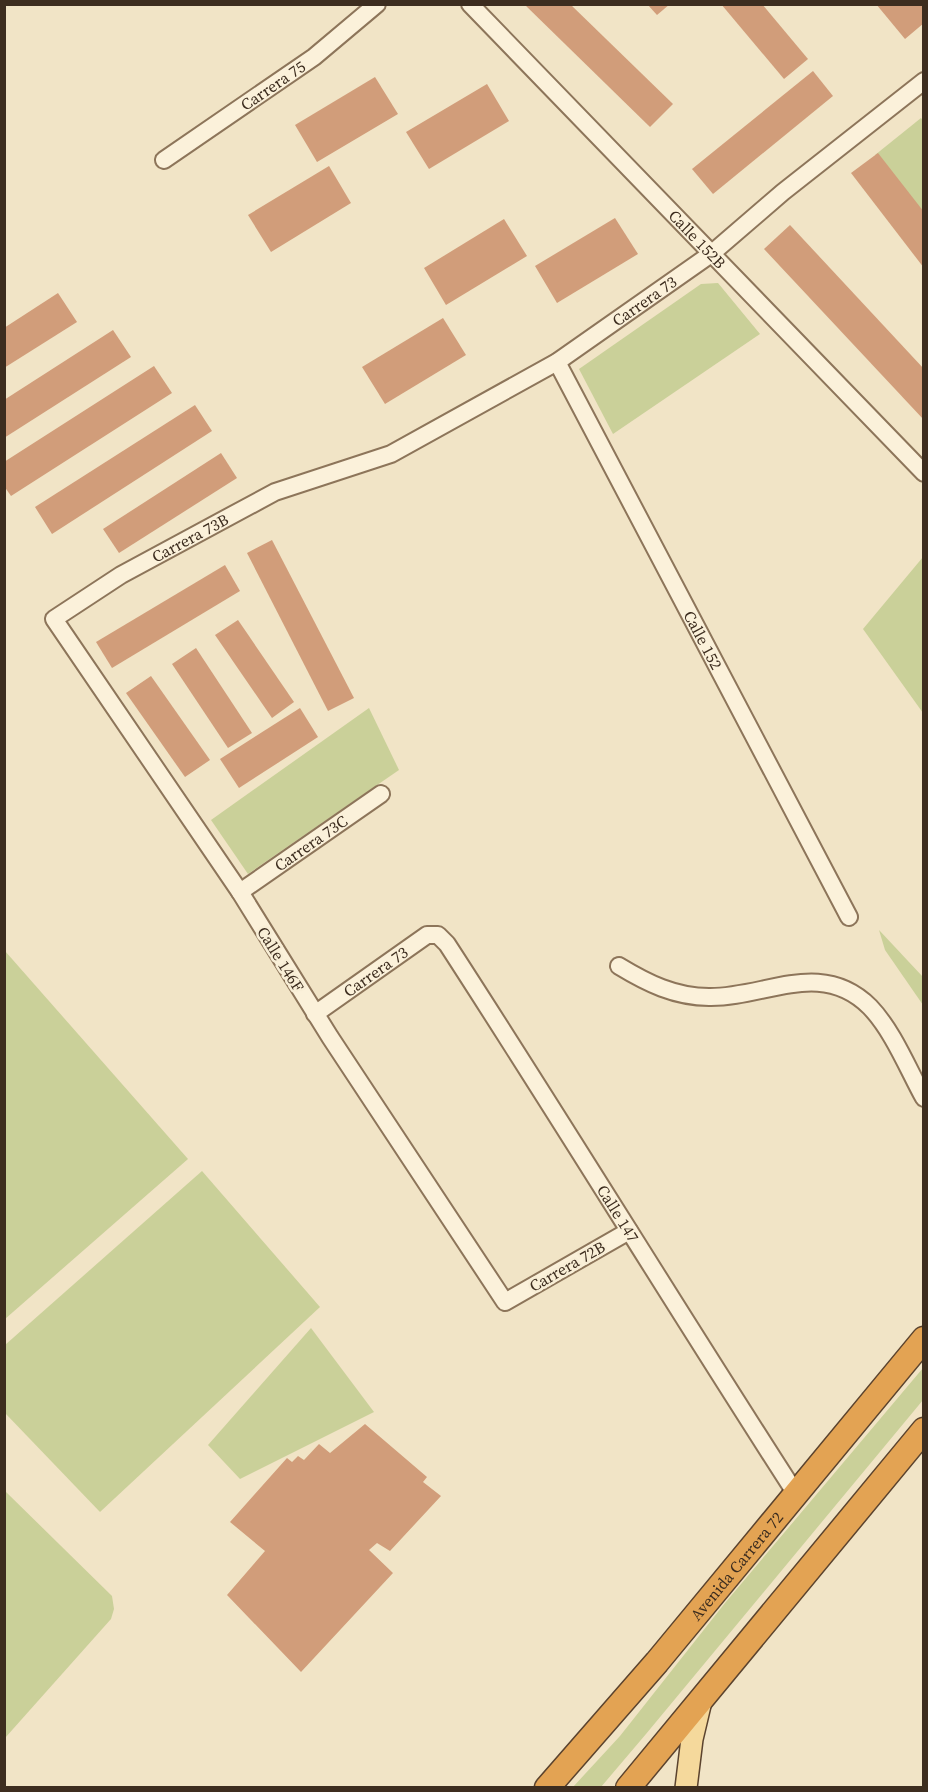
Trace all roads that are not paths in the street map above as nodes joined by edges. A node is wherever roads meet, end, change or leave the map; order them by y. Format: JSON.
{"nodes":[{"id":1,"x":377,"y":4,"type":"edge"},
{"id":2,"x":470,"y":4,"type":"edge"},
{"id":3,"x":924,"y":81,"type":"edge"},
{"id":4,"x":164,"y":160,"type":"dead end"},
{"id":5,"x":711,"y":254,"type":"junction"},
{"id":6,"x":556,"y":362,"type":"junction"},
{"id":7,"x":335,"y":472,"type":"joint"},
{"id":8,"x":924,"y":473,"type":"edge"},
{"id":9,"x":54,"y":619,"type":"joint"},
{"id":10,"x":381,"y":794,"type":"dead end"},
{"id":11,"x":240,"y":892,"type":"junction"},
{"id":12,"x":849,"y":917,"type":"dead end"},
{"id":13,"x":438,"y":935,"type":"joint"},
{"id":14,"x":620,"y":966,"type":"dead end"},
{"id":15,"x":315,"y":1014,"type":"junction"},
{"id":16,"x":924,"y":1098,"type":"edge"},
{"id":17,"x":629,"y":1231,"type":"junction"},
{"id":18,"x":505,"y":1302,"type":"joint"},
{"id":19,"x":924,"y":1339,"type":"edge"},
{"id":20,"x":924,"y":1430,"type":"edge"},
{"id":21,"x":796,"y":1494,"type":"junction"},
{"id":22,"x":701,"y":1701,"type":"junction"},
{"id":23,"x":547,"y":1788,"type":"edge"},
{"id":24,"x":628,"y":1788,"type":"edge"},
{"id":25,"x":686,"y":1788,"type":"edge"}],
"edges":[{"from":1,"to":4,"type":"street","name":"Carrera 75"},
{"from":2,"to":5,"type":"street","name":"Calle 152B"},
{"from":3,"to":5,"type":"street","name":"Carrera 73"},
{"from":5,"to":6,"type":"street","name":"Carrera 73"},
{"from":5,"to":8,"type":"street","name":"Calle 152B"},
{"from":6,"to":7,"type":"street","name":"Carrera 73"},
{"from":6,"to":12,"type":"street","name":"Calle 152"},
{"from":7,"to":9,"type":"street","name":"Carrera 73B"},
{"from":9,"to":11,"type":"street","name":"Calle 146F"},
{"from":10,"to":11,"type":"street","name":"Carrera 73C"},
{"from":11,"to":15,"type":"street","name":"Calle 146F"},
{"from":13,"to":15,"type":"street","name":"Carrera 73"},
{"from":13,"to":17,"type":"street","name":"Calle 147"},
{"from":14,"to":16,"type":"street"},
{"from":15,"to":18,"type":"street","name":"Calle 146F"},
{"from":17,"to":18,"type":"street","name":"Carrera 72B"},
{"from":17,"to":21,"type":"street","name":"Calle 147"},
{"from":19,"to":21,"type":"highway","name":"Avenida Carrera 72"},
{"from":20,"to":22,"type":"highway"},
{"from":21,"to":23,"type":"highway","name":"Avenida Carrera 72"},
{"from":22,"to":24,"type":"highway"},
{"from":22,"to":25,"type":"main road"}]}
